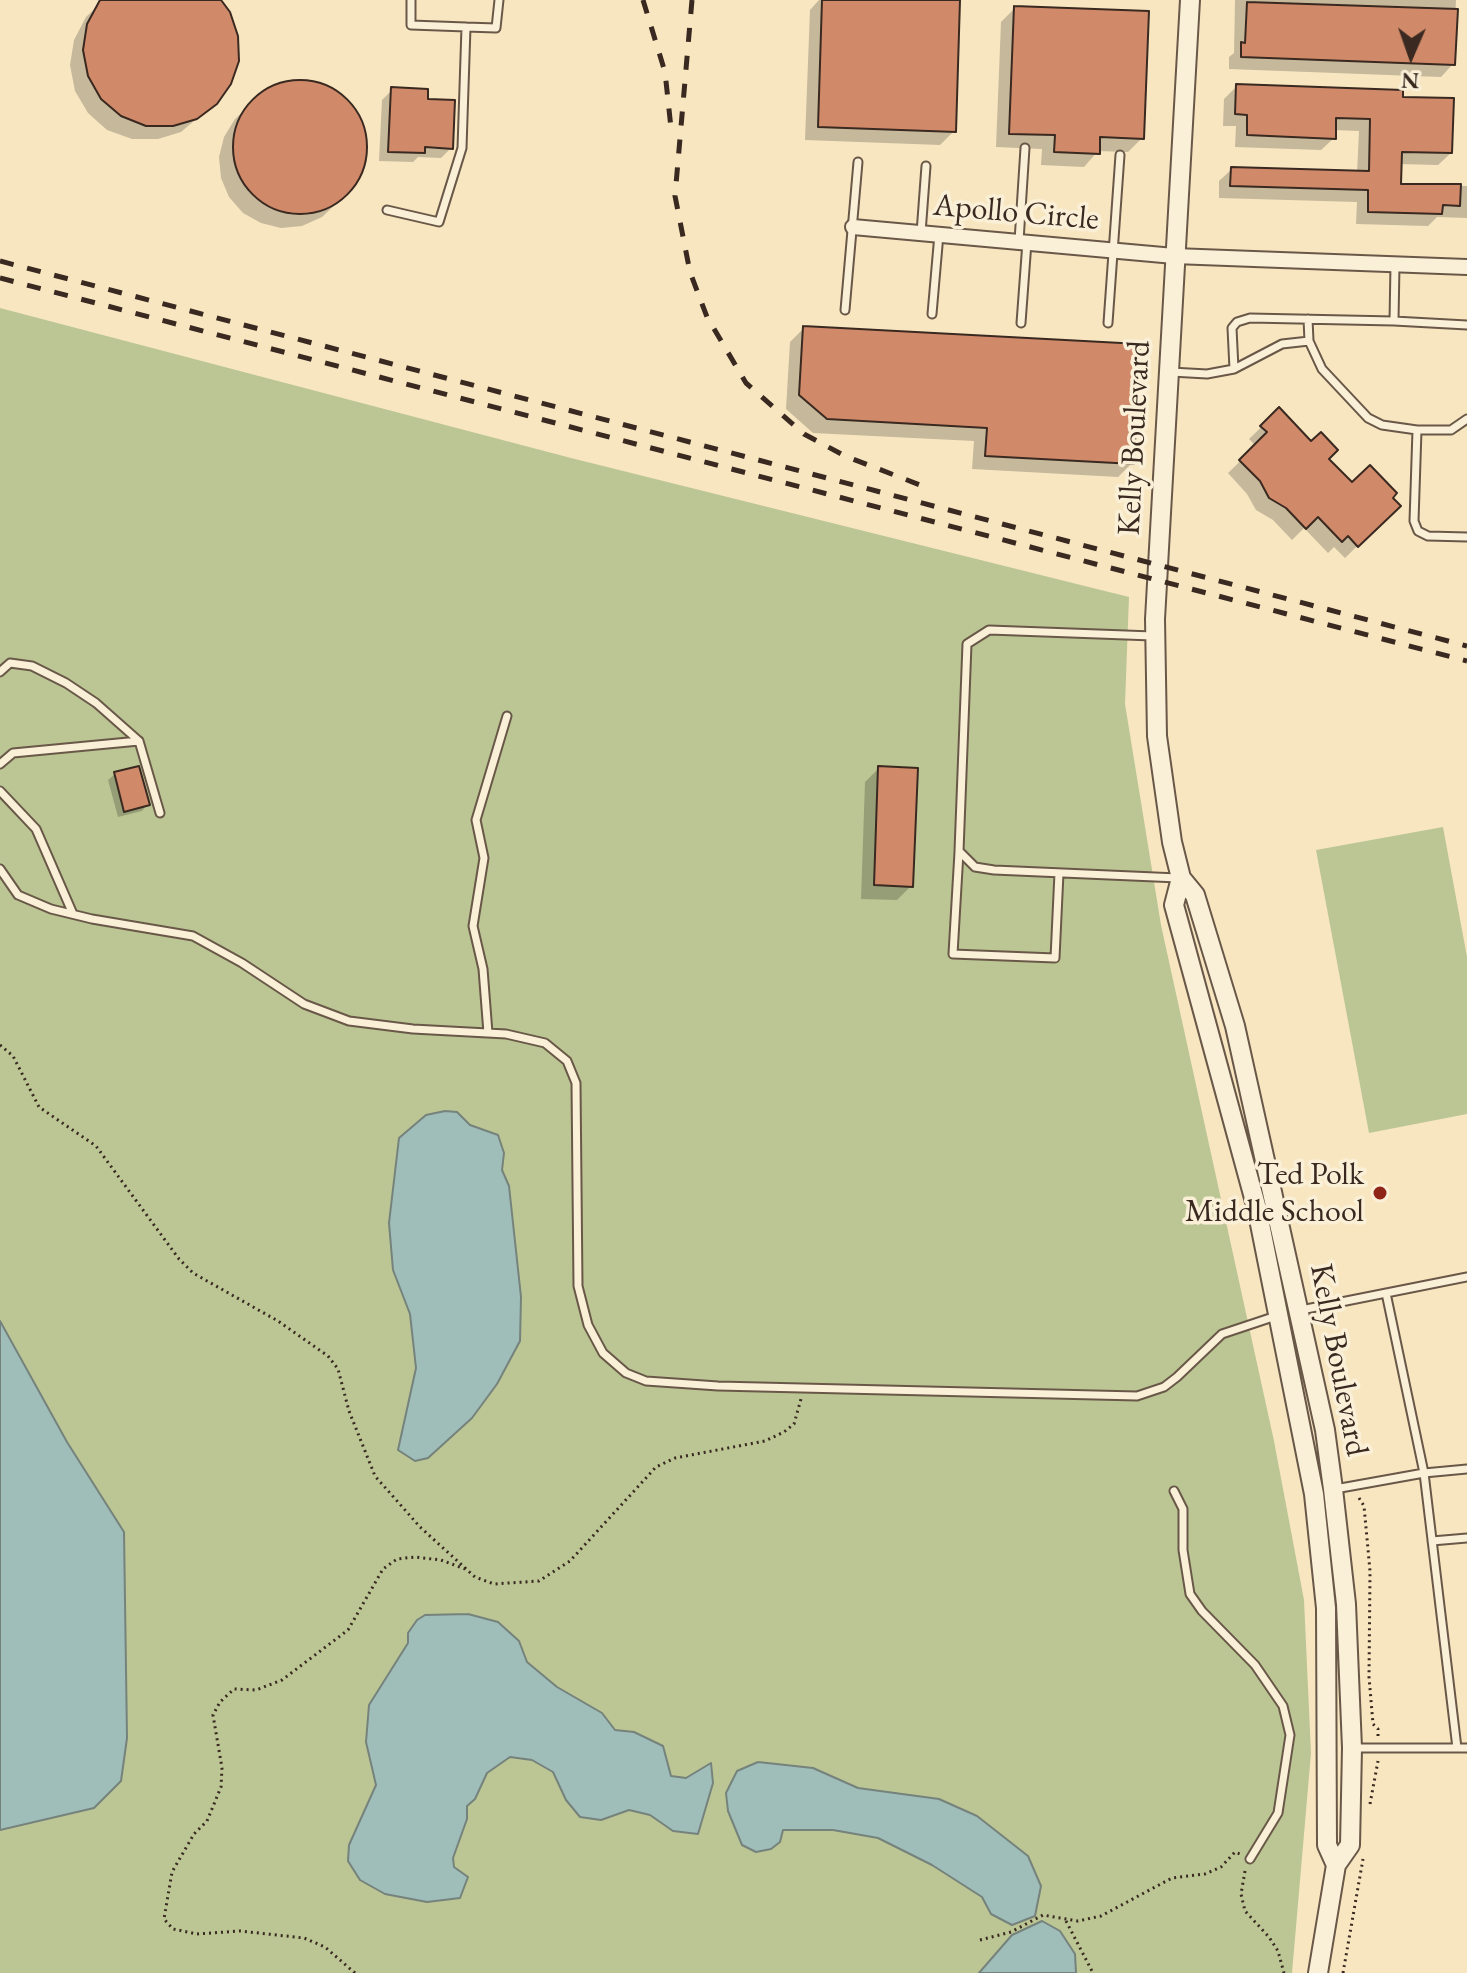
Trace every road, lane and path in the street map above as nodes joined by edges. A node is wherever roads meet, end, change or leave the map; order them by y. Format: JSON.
{"nodes":[{"id":1,"x":411,"y":0,"type":"edge"},
{"id":2,"x":499,"y":0,"type":"edge"},
{"id":3,"x":1190,"y":0,"type":"edge"},
{"id":4,"x":466,"y":27,"type":"junction"},
{"id":5,"x":1025,"y":148,"type":"dead end"},
{"id":6,"x":1120,"y":155,"type":"dead end"},
{"id":7,"x":858,"y":162,"type":"dead end"},
{"id":8,"x":926,"y":166,"type":"dead end"},
{"id":9,"x":387,"y":210,"type":"dead end"},
{"id":10,"x":853,"y":227,"type":"junction"},
{"id":11,"x":921,"y":233,"type":"junction"},
{"id":12,"x":939,"y":234,"type":"junction"},
{"id":13,"x":1023,"y":242,"type":"junction"},
{"id":14,"x":1113,"y":250,"type":"junction"},
{"id":15,"x":1174,"y":256,"type":"junction"},
{"id":16,"x":1395,"y":265,"type":"junction"},
{"id":17,"x":1467,"y":267,"type":"edge"},
{"id":18,"x":845,"y":310,"type":"dead end"},
{"id":19,"x":932,"y":314,"type":"dead end"},
{"id":20,"x":1308,"y":319,"type":"junction"},
{"id":21,"x":1394,"y":321,"type":"junction"},
{"id":22,"x":1021,"y":323,"type":"dead end"},
{"id":23,"x":1108,"y":323,"type":"dead end"},
{"id":24,"x":1464,"y":324,"type":"edge"},
{"id":25,"x":1467,"y":335,"type":"edge"},
{"id":26,"x":1309,"y":341,"type":"junction"},
{"id":27,"x":1234,"y":369,"type":"junction"},
{"id":28,"x":1168,"y":372,"type":"junction"},
{"id":29,"x":1467,"y":419,"type":"edge"},
{"id":30,"x":1417,"y":430,"type":"junction"},
{"id":31,"x":1467,"y":537,"type":"edge"},
{"id":32,"x":1155,"y":636,"type":"junction"},
{"id":33,"x":0,"y":672,"type":"edge"},
{"id":34,"x":507,"y":716,"type":"dead end"},
{"id":35,"x":139,"y":741,"type":"junction"},
{"id":36,"x":0,"y":764,"type":"edge"},
{"id":37,"x":0,"y":791,"type":"edge"},
{"id":38,"x":160,"y":813,"type":"dead end"},
{"id":39,"x":959,"y":851,"type":"junction"},
{"id":40,"x":0,"y":869,"type":"edge"},
{"id":41,"x":1059,"y":873,"type":"junction"},
{"id":42,"x":1181,"y":878,"type":"junction"},
{"id":43,"x":73,"y":914,"type":"junction"},
{"id":44,"x":488,"y":1033,"type":"junction"},
{"id":45,"x":0,"y":1045,"type":"edge"},
{"id":46,"x":1467,"y":1277,"type":"edge"},
{"id":47,"x":1386,"y":1293,"type":"junction"},
{"id":48,"x":1299,"y":1311,"type":"junction"},
{"id":49,"x":1278,"y":1315,"type":"junction"},
{"id":50,"x":802,"y":1387,"type":"junction"},
{"id":51,"x":1467,"y":1469,"type":"edge"},
{"id":52,"x":1424,"y":1473,"type":"junction"},
{"id":53,"x":1333,"y":1489,"type":"junction"},
{"id":54,"x":1174,"y":1491,"type":"dead end"},
{"id":55,"x":1467,"y":1538,"type":"edge"},
{"id":56,"x":1432,"y":1541,"type":"junction"},
{"id":57,"x":468,"y":1571,"type":"junction"},
{"id":58,"x":1352,"y":1748,"type":"junction"},
{"id":59,"x":1457,"y":1748,"type":"junction"},
{"id":60,"x":1467,"y":1748,"type":"edge"},
{"id":61,"x":1250,"y":1859,"type":"junction"},
{"id":62,"x":1336,"y":1865,"type":"junction"},
{"id":63,"x":1066,"y":1921,"type":"junction"},
{"id":64,"x":980,"y":1940,"type":"dead end"},
{"id":65,"x":355,"y":1973,"type":"edge"},
{"id":66,"x":1093,"y":1973,"type":"edge"},
{"id":67,"x":1284,"y":1973,"type":"edge"},
{"id":68,"x":1318,"y":1973,"type":"edge"}],
"edges":[{"from":1,"to":4,"type":"lane"},
{"from":2,"to":4,"type":"lane"},
{"from":3,"to":15,"type":"street","name":"Kelly Boulevard"},
{"from":4,"to":9,"type":"lane"},
{"from":5,"to":13,"type":"lane"},
{"from":6,"to":14,"type":"lane"},
{"from":7,"to":10,"type":"lane"},
{"from":8,"to":11,"type":"lane"},
{"from":10,"to":11,"type":"street","name":"Apollo Circle"},
{"from":10,"to":18,"type":"lane"},
{"from":11,"to":12,"type":"street","name":"Apollo Circle"},
{"from":12,"to":13,"type":"street","name":"Apollo Circle"},
{"from":12,"to":19,"type":"lane"},
{"from":13,"to":14,"type":"street","name":"Apollo Circle"},
{"from":13,"to":22,"type":"lane"},
{"from":14,"to":15,"type":"street","name":"Apollo Circle"},
{"from":14,"to":23,"type":"lane"},
{"from":15,"to":16,"type":"street","name":"Apollo Circle"},
{"from":15,"to":28,"type":"street","name":"Kelly Boulevard"},
{"from":16,"to":17,"type":"street","name":"Apollo Circle"},
{"from":16,"to":21,"type":"lane"},
{"from":20,"to":21,"type":"lane"},
{"from":20,"to":26,"type":"lane"},
{"from":20,"to":27,"type":"lane"},
{"from":21,"to":24,"type":"lane"},
{"from":24,"to":25,"type":"lane"},
{"from":26,"to":27,"type":"lane"},
{"from":26,"to":30,"type":"lane"},
{"from":27,"to":28,"type":"lane"},
{"from":28,"to":32,"type":"street","name":"Kelly Boulevard"},
{"from":29,"to":30,"type":"lane"},
{"from":30,"to":31,"type":"lane"},
{"from":32,"to":39,"type":"lane"},
{"from":32,"to":42,"type":"street","name":"Kelly Boulevard"},
{"from":33,"to":35,"type":"lane"},
{"from":34,"to":44,"type":"lane"},
{"from":35,"to":36,"type":"lane"},
{"from":35,"to":38,"type":"lane"},
{"from":37,"to":43,"type":"lane"},
{"from":39,"to":41,"type":"lane"},
{"from":39,"to":41,"type":"lane"},
{"from":40,"to":43,"type":"lane"},
{"from":41,"to":42,"type":"lane"},
{"from":42,"to":48,"type":"street","name":"Kelly Boulevard"},
{"from":42,"to":49,"type":"street","name":"Kelly Boulevard"},
{"from":43,"to":44,"type":"lane"},
{"from":44,"to":50,"type":"lane"},
{"from":45,"to":57,"type":"path"},
{"from":46,"to":47,"type":"lane"},
{"from":47,"to":48,"type":"lane"},
{"from":47,"to":52,"type":"lane"},
{"from":48,"to":49,"type":"street"},
{"from":48,"to":53,"type":"street","name":"Kelly Boulevard"},
{"from":49,"to":50,"type":"lane"},
{"from":49,"to":62,"type":"street","name":"Kelly Boulevard"},
{"from":50,"to":57,"type":"path"},
{"from":51,"to":52,"type":"lane"},
{"from":52,"to":53,"type":"lane"},
{"from":52,"to":56,"type":"lane"},
{"from":53,"to":58,"type":"street","name":"Kelly Boulevard"},
{"from":54,"to":61,"type":"lane"},
{"from":55,"to":56,"type":"lane"},
{"from":56,"to":59,"type":"lane"},
{"from":57,"to":65,"type":"path"},
{"from":58,"to":59,"type":"lane"},
{"from":58,"to":62,"type":"street","name":"Kelly Boulevard"},
{"from":59,"to":60,"type":"lane"},
{"from":61,"to":63,"type":"path"},
{"from":61,"to":67,"type":"path"},
{"from":62,"to":68,"type":"street","name":"Kelly Boulevard"},
{"from":63,"to":64,"type":"path"},
{"from":63,"to":66,"type":"path"}]}
